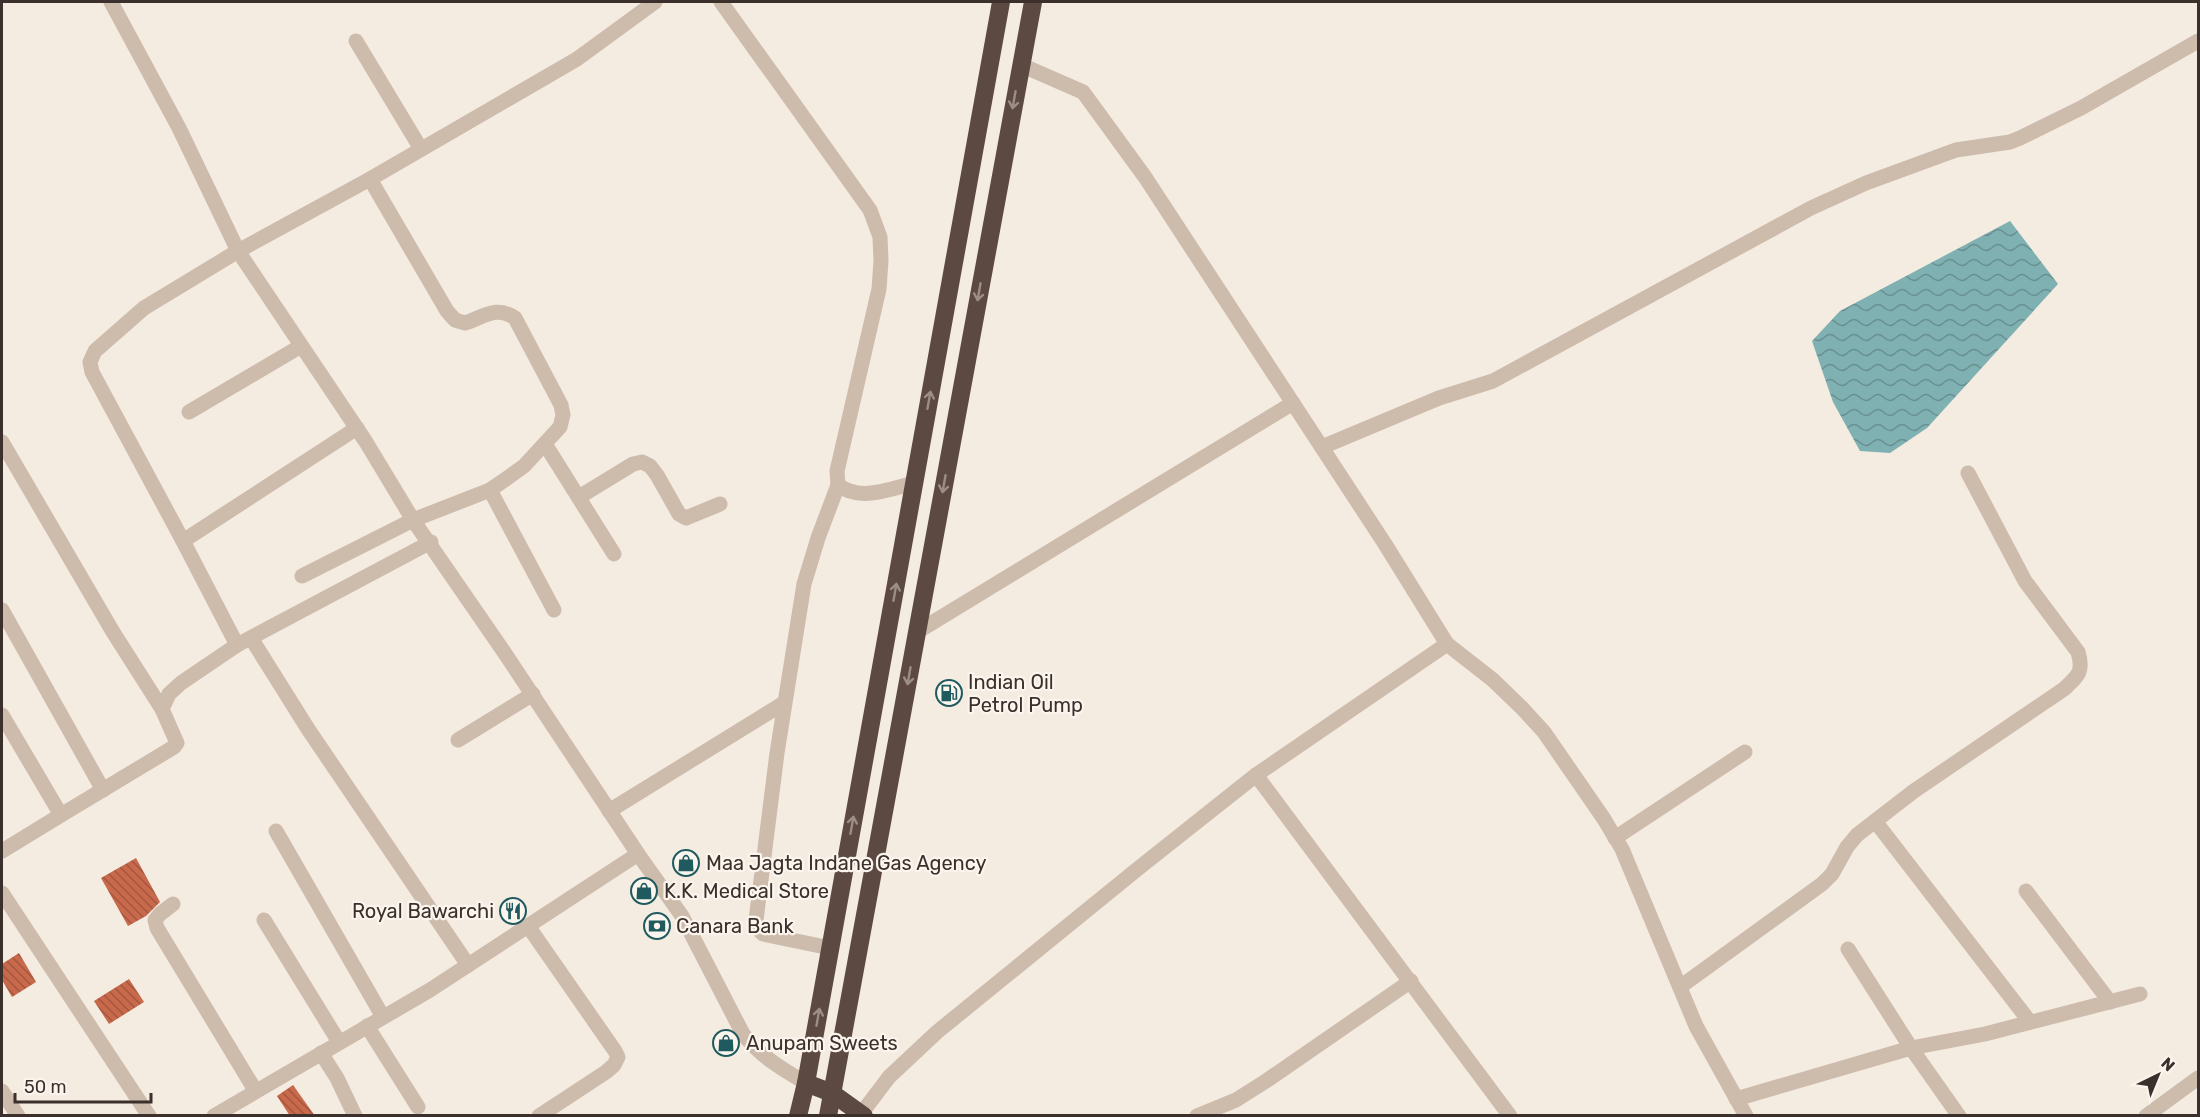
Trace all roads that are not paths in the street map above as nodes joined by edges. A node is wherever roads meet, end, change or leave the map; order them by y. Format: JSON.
{"nodes":[{"id":1,"x":111,"y":2,"type":"edge"},
{"id":2,"x":656,"y":2,"type":"edge"},
{"id":3,"x":721,"y":2,"type":"edge"},
{"id":4,"x":1001,"y":2,"type":"edge"},
{"id":5,"x":1033,"y":2,"type":"edge"},
{"id":6,"x":356,"y":41,"type":"dead end"},
{"id":7,"x":2199,"y":41,"type":"edge"},
{"id":8,"x":1021,"y":65,"type":"junction"},
{"id":9,"x":421,"y":149,"type":"junction"},
{"id":10,"x":370,"y":179,"type":"junction"},
{"id":11,"x":238,"y":251,"type":"junction"},
{"id":12,"x":301,"y":346,"type":"junction"},
{"id":13,"x":1293,"y":403,"type":"junction"},
{"id":14,"x":189,"y":412,"type":"dead end"},
{"id":15,"x":357,"y":428,"type":"junction"},
{"id":16,"x":2,"y":442,"type":"edge"},
{"id":17,"x":545,"y":444,"type":"junction"},
{"id":18,"x":1322,"y":447,"type":"junction"},
{"id":19,"x":1968,"y":473,"type":"dead end"},
{"id":20,"x":914,"y":483,"type":"junction"},
{"id":21,"x":838,"y":485,"type":"junction"},
{"id":22,"x":490,"y":490,"type":"junction"},
{"id":23,"x":579,"y":497,"type":"junction"},
{"id":24,"x":720,"y":504,"type":"dead end"},
{"id":25,"x":413,"y":520,"type":"junction"},
{"id":26,"x":183,"y":541,"type":"junction"},
{"id":27,"x":430,"y":542,"type":"junction"},
{"id":28,"x":614,"y":554,"type":"dead end"},
{"id":29,"x":302,"y":576,"type":"dead end"},
{"id":30,"x":2,"y":610,"type":"edge"},
{"id":31,"x":554,"y":610,"type":"dead end"},
{"id":32,"x":917,"y":632,"type":"junction"},
{"id":33,"x":251,"y":638,"type":"junction"},
{"id":34,"x":1447,"y":644,"type":"junction"},
{"id":35,"x":237,"y":645,"type":"junction"},
{"id":36,"x":532,"y":694,"type":"junction"},
{"id":37,"x":784,"y":703,"type":"junction"},
{"id":38,"x":162,"y":709,"type":"junction"},
{"id":39,"x":2,"y":715,"type":"edge"},
{"id":40,"x":458,"y":740,"type":"dead end"},
{"id":41,"x":1745,"y":752,"type":"dead end"},
{"id":42,"x":1256,"y":775,"type":"junction"},
{"id":43,"x":103,"y":790,"type":"junction"},
{"id":44,"x":609,"y":811,"type":"junction"},
{"id":45,"x":61,"y":816,"type":"junction"},
{"id":46,"x":1875,"y":821,"type":"junction"},
{"id":47,"x":276,"y":831,"type":"dead end"},
{"id":48,"x":1615,"y":838,"type":"junction"},
{"id":49,"x":2,"y":851,"type":"edge"},
{"id":50,"x":638,"y":854,"type":"junction"},
{"id":51,"x":2026,"y":891,"type":"dead end"},
{"id":52,"x":2,"y":893,"type":"edge"},
{"id":53,"x":173,"y":904,"type":"dead end"},
{"id":54,"x":264,"y":920,"type":"dead end"},
{"id":55,"x":528,"y":926,"type":"junction"},
{"id":56,"x":830,"y":948,"type":"junction"},
{"id":57,"x":1848,"y":949,"type":"dead end"},
{"id":58,"x":468,"y":965,"type":"junction"},
{"id":59,"x":1411,"y":981,"type":"junction"},
{"id":60,"x":1680,"y":987,"type":"junction"},
{"id":61,"x":2140,"y":994,"type":"dead end"},
{"id":62,"x":2110,"y":1002,"type":"junction"},
{"id":63,"x":383,"y":1017,"type":"junction"},
{"id":64,"x":2030,"y":1023,"type":"junction"},
{"id":65,"x":367,"y":1026,"type":"junction"},
{"id":66,"x":339,"y":1042,"type":"junction"},
{"id":67,"x":1911,"y":1048,"type":"junction"},
{"id":68,"x":321,"y":1053,"type":"junction"},
{"id":69,"x":2199,"y":1078,"type":"edge"},
{"id":70,"x":806,"y":1083,"type":"junction"},
{"id":71,"x":255,"y":1090,"type":"junction"},
{"id":72,"x":2,"y":1091,"type":"edge"},
{"id":73,"x":832,"y":1093,"type":"junction"},
{"id":74,"x":1736,"y":1099,"type":"junction"},
{"id":75,"x":418,"y":1107,"type":"dead end"},
{"id":76,"x":218,"y":1114,"type":"edge"},
{"id":77,"x":862,"y":1115,"type":"edge"},
{"id":78,"x":18,"y":1116,"type":"edge"},
{"id":79,"x":149,"y":1116,"type":"edge"},
{"id":80,"x":355,"y":1116,"type":"edge"},
{"id":81,"x":539,"y":1116,"type":"edge"},
{"id":82,"x":798,"y":1116,"type":"edge"},
{"id":83,"x":828,"y":1116,"type":"edge"},
{"id":84,"x":1197,"y":1116,"type":"edge"},
{"id":85,"x":1510,"y":1116,"type":"edge"},
{"id":86,"x":1746,"y":1116,"type":"edge"},
{"id":87,"x":1959,"y":1116,"type":"edge"},
{"id":88,"x":2146,"y":1116,"type":"edge"}],
"edges":[{"from":1,"to":11,"type":"street"},
{"from":2,"to":9,"type":"street"},
{"from":3,"to":21,"type":"street"},
{"from":20,"to":4,"type":"highway","one_way":true},
{"from":5,"to":8,"type":"highway"},
{"from":6,"to":9,"type":"street"},
{"from":7,"to":18,"type":"street"},
{"from":8,"to":13,"type":"street"},
{"from":8,"to":32,"type":"highway","one_way":true},
{"from":9,"to":10,"type":"street"},
{"from":10,"to":11,"type":"street"},
{"from":10,"to":17,"type":"street"},
{"from":11,"to":12,"type":"street"},
{"from":11,"to":26,"type":"street"},
{"from":12,"to":14,"type":"street"},
{"from":12,"to":15,"type":"street"},
{"from":13,"to":18,"type":"street"},
{"from":13,"to":32,"type":"street"},
{"from":15,"to":25,"type":"street"},
{"from":15,"to":26,"type":"street"},
{"from":16,"to":38,"type":"street"},
{"from":17,"to":22,"type":"street"},
{"from":17,"to":23,"type":"street"},
{"from":18,"to":34,"type":"street"},
{"from":19,"to":46,"type":"street"},
{"from":20,"to":21,"type":"street"},
{"from":56,"to":20,"type":"highway","one_way":true},
{"from":21,"to":37,"type":"street"},
{"from":22,"to":25,"type":"street"},
{"from":22,"to":31,"type":"street"},
{"from":23,"to":24,"type":"street"},
{"from":23,"to":28,"type":"street"},
{"from":25,"to":27,"type":"street"},
{"from":25,"to":29,"type":"street"},
{"from":26,"to":35,"type":"street"},
{"from":27,"to":33,"type":"street"},
{"from":27,"to":36,"type":"street"},
{"from":30,"to":43,"type":"street"},
{"from":32,"to":73,"type":"highway","one_way":true},
{"from":33,"to":35,"type":"street"},
{"from":33,"to":58,"type":"street"},
{"from":34,"to":42,"type":"street"},
{"from":34,"to":48,"type":"street"},
{"from":35,"to":38,"type":"street"},
{"from":36,"to":40,"type":"street"},
{"from":36,"to":44,"type":"street"},
{"from":37,"to":44,"type":"street"},
{"from":37,"to":56,"type":"street"},
{"from":38,"to":43,"type":"street"},
{"from":39,"to":45,"type":"street"},
{"from":41,"to":48,"type":"street"},
{"from":42,"to":59,"type":"street"},
{"from":42,"to":77,"type":"street"},
{"from":43,"to":45,"type":"street"},
{"from":44,"to":50,"type":"street"},
{"from":45,"to":49,"type":"street"},
{"from":46,"to":60,"type":"street"},
{"from":46,"to":64,"type":"street"},
{"from":47,"to":63,"type":"street"},
{"from":48,"to":60,"type":"street"},
{"from":50,"to":55,"type":"street"},
{"from":50,"to":70,"type":"street"},
{"from":51,"to":62,"type":"street"},
{"from":52,"to":79,"type":"street"},
{"from":53,"to":71,"type":"street"},
{"from":54,"to":66,"type":"street"},
{"from":55,"to":58,"type":"street"},
{"from":55,"to":81,"type":"street"},
{"from":70,"to":56,"type":"highway","one_way":true},
{"from":57,"to":67,"type":"street"},
{"from":58,"to":63,"type":"street"},
{"from":59,"to":84,"type":"street"},
{"from":59,"to":85,"type":"street"},
{"from":60,"to":74,"type":"street"},
{"from":61,"to":62,"type":"street"},
{"from":62,"to":64,"type":"street"},
{"from":63,"to":65,"type":"street"},
{"from":64,"to":67,"type":"street"},
{"from":65,"to":66,"type":"street"},
{"from":65,"to":75,"type":"street"},
{"from":66,"to":68,"type":"street"},
{"from":67,"to":74,"type":"street"},
{"from":67,"to":87,"type":"street"},
{"from":68,"to":71,"type":"street"},
{"from":68,"to":80,"type":"street"},
{"from":69,"to":88,"type":"street"},
{"from":70,"to":73,"type":"highway"},
{"from":70,"to":82,"type":"highway"},
{"from":71,"to":76,"type":"street"},
{"from":72,"to":78,"type":"street"},
{"from":73,"to":77,"type":"highway"},
{"from":73,"to":83,"type":"highway"},
{"from":74,"to":86,"type":"street"}]}
